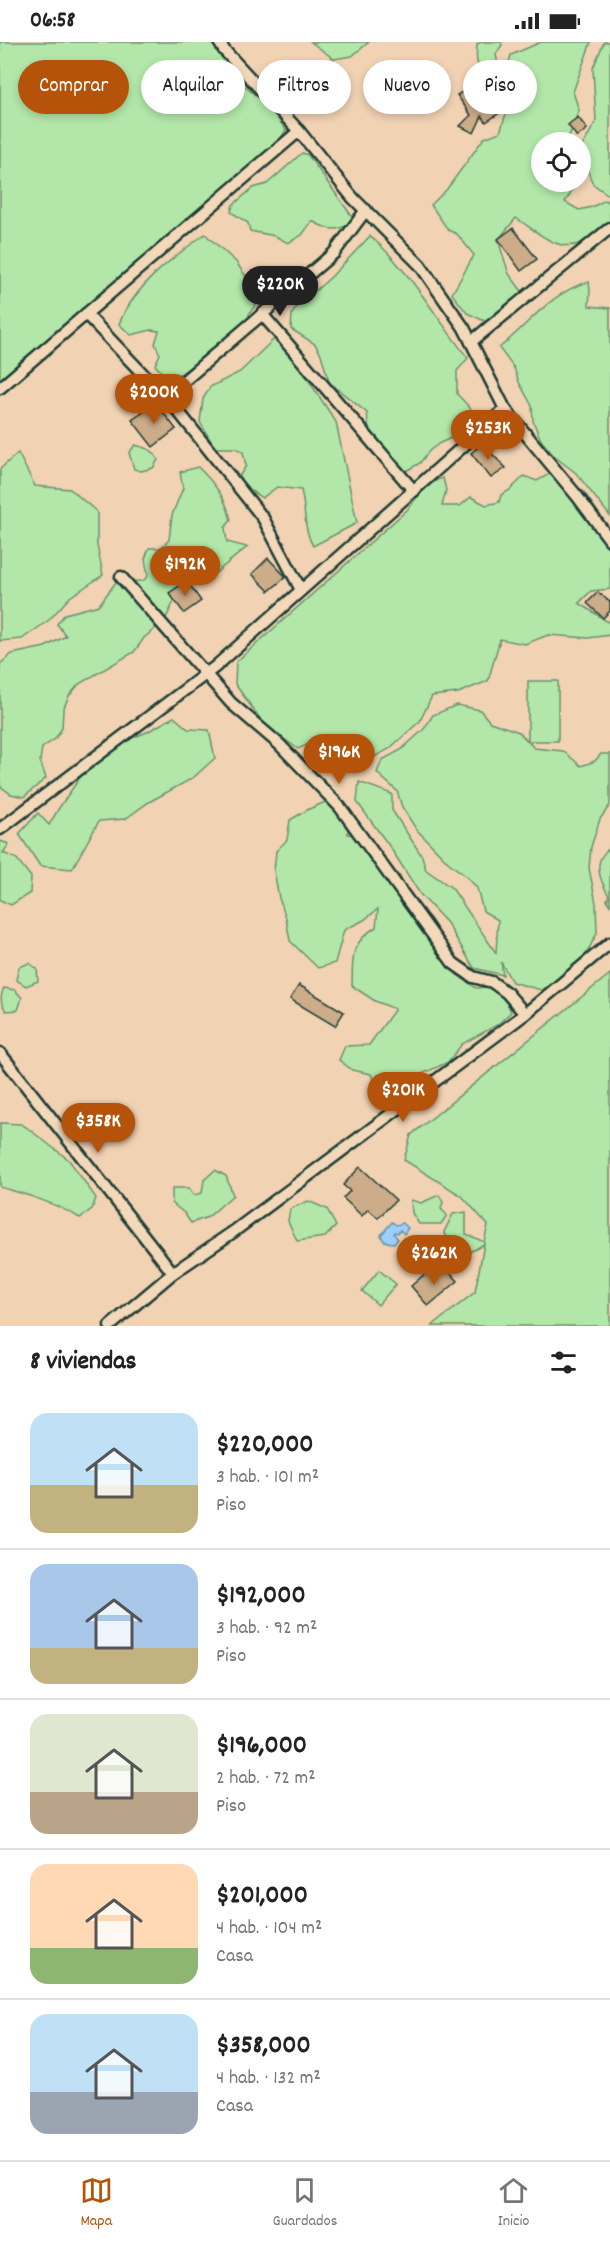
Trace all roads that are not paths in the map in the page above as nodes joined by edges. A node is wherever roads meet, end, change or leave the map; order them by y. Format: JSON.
{"nodes":[{"id":1,"x":219,"y":42,"type":"edge"},
{"id":2,"x":299,"y":131,"type":"junction"},
{"id":3,"x":366,"y":210,"type":"junction"},
{"id":4,"x":610,"y":228,"type":"edge"},
{"id":5,"x":86,"y":314,"type":"junction"},
{"id":6,"x":262,"y":314,"type":"junction"},
{"id":7,"x":471,"y":342,"type":"junction"},
{"id":8,"x":0,"y":388,"type":"edge"},
{"id":9,"x":165,"y":397,"type":"junction"},
{"id":10,"x":505,"y":409,"type":"junction"},
{"id":11,"x":414,"y":491,"type":"junction"},
{"id":12,"x":610,"y":540,"type":"edge"},
{"id":13,"x":121,"y":577,"type":"dead end"},
{"id":14,"x":301,"y":590,"type":"junction"},
{"id":15,"x":206,"y":674,"type":"junction"},
{"id":16,"x":0,"y":829,"type":"edge"},
{"id":17,"x":610,"y":944,"type":"edge"},
{"id":18,"x":525,"y":1014,"type":"junction"},
{"id":19,"x":0,"y":1053,"type":"edge"},
{"id":20,"x":173,"y":1273,"type":"junction"},
{"id":21,"x":110,"y":1326,"type":"edge"}],
"edges":[{"from":1,"to":2,"type":"street"},
{"from":2,"to":3,"type":"street"},
{"from":2,"to":5,"type":"street"},
{"from":3,"to":6,"type":"street"},
{"from":3,"to":7,"type":"street"},
{"from":4,"to":7,"type":"street"},
{"from":5,"to":8,"type":"street"},
{"from":5,"to":9,"type":"street"},
{"from":6,"to":9,"type":"street"},
{"from":6,"to":11,"type":"street"},
{"from":7,"to":10,"type":"street"},
{"from":9,"to":14,"type":"street"},
{"from":10,"to":11,"type":"street"},
{"from":10,"to":12,"type":"street"},
{"from":11,"to":14,"type":"street"},
{"from":13,"to":15,"type":"street"},
{"from":14,"to":15,"type":"street"},
{"from":15,"to":16,"type":"street"},
{"from":15,"to":18,"type":"street"},
{"from":17,"to":18,"type":"street"},
{"from":18,"to":20,"type":"street"},
{"from":19,"to":20,"type":"street"},
{"from":20,"to":21,"type":"street"}]}
